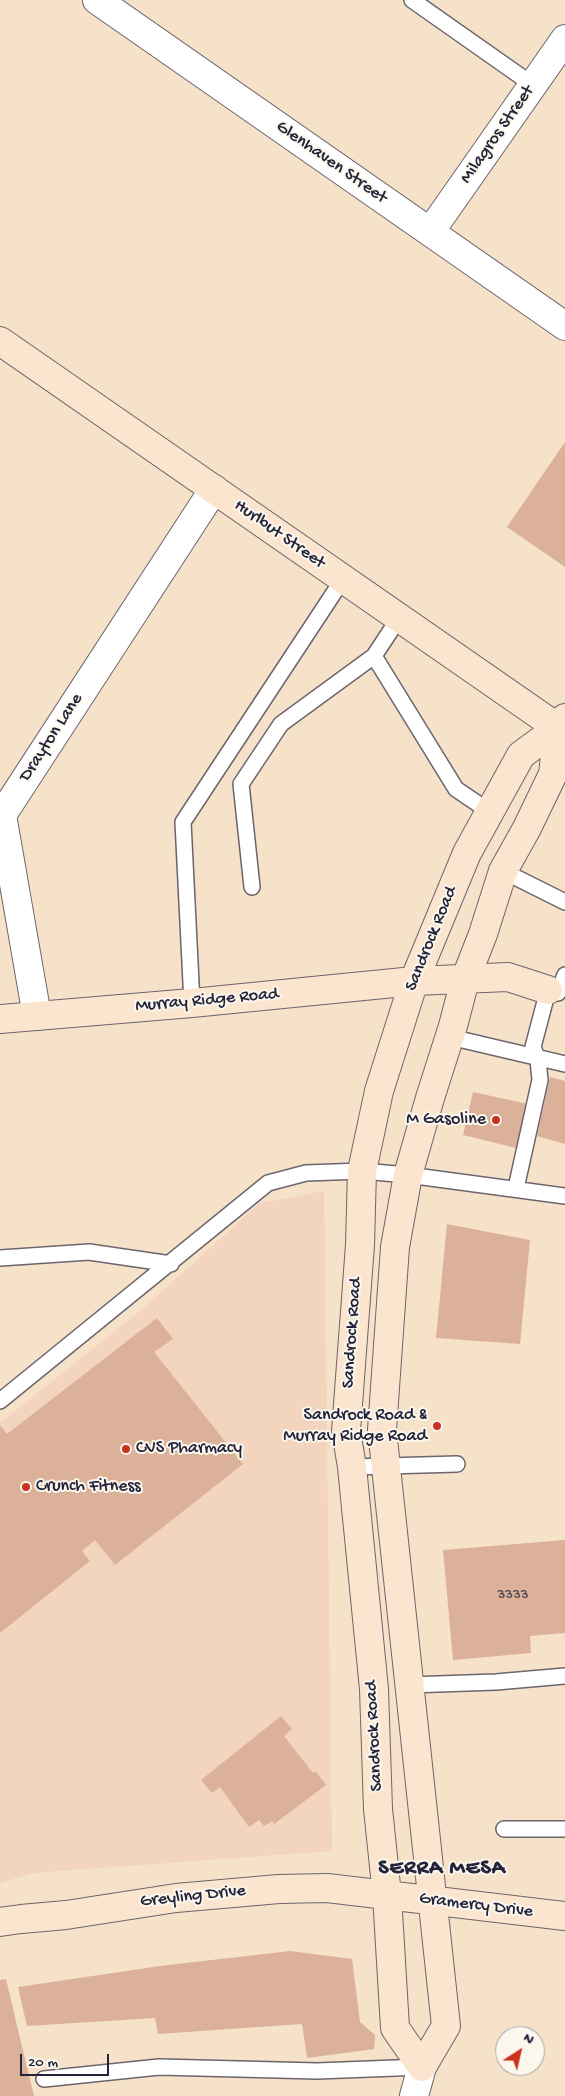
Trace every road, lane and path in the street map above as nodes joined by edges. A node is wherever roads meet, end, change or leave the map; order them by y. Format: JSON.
{"nodes":[{"id":1,"x":97,"y":0,"type":"edge"},
{"id":2,"x":412,"y":0,"type":"edge"},
{"id":3,"x":565,"y":39,"type":"edge"},
{"id":4,"x":533,"y":85,"type":"junction"},
{"id":5,"x":430,"y":232,"type":"junction"},
{"id":6,"x":565,"y":326,"type":"edge"},
{"id":7,"x":0,"y":341,"type":"edge"},
{"id":8,"x":214,"y":489,"type":"junction"},
{"id":9,"x":343,"y":579,"type":"junction"},
{"id":10,"x":399,"y":618,"type":"junction"},
{"id":11,"x":374,"y":656,"type":"junction"},
{"id":12,"x":561,"y":723,"type":"edge"},
{"id":13,"x":559,"y":778,"type":"edge"},
{"id":14,"x":490,"y":812,"type":"junction"},
{"id":15,"x":503,"y":871,"type":"junction"},
{"id":16,"x":252,"y":887,"type":"dead end"},
{"id":17,"x":565,"y":902,"type":"edge"},
{"id":18,"x":465,"y":980,"type":"junction"},
{"id":19,"x":414,"y":981,"type":"junction"},
{"id":20,"x":559,"y":988,"type":"edge"},
{"id":21,"x":192,"y":1003,"type":"junction"},
{"id":22,"x":37,"y":1016,"type":"junction"},
{"id":23,"x":0,"y":1019,"type":"edge"},
{"id":24,"x":450,"y":1036,"type":"junction"},
{"id":25,"x":537,"y":1056,"type":"junction"},
{"id":26,"x":565,"y":1064,"type":"edge"},
{"id":27,"x":362,"y":1171,"type":"junction"},
{"id":28,"x":408,"y":1175,"type":"junction"},
{"id":29,"x":516,"y":1188,"type":"junction"},
{"id":30,"x":565,"y":1196,"type":"edge"},
{"id":31,"x":0,"y":1258,"type":"edge"},
{"id":32,"x":171,"y":1264,"type":"junction"},
{"id":33,"x":3,"y":1393,"type":"edge"},
{"id":34,"x":457,"y":1464,"type":"dead end"},
{"id":35,"x":385,"y":1466,"type":"junction"},
{"id":36,"x":352,"y":1467,"type":"junction"},
{"id":37,"x":562,"y":1676,"type":"edge"},
{"id":38,"x":409,"y":1685,"type":"junction"},
{"id":39,"x":504,"y":1829,"type":"dead end"},
{"id":40,"x":565,"y":1829,"type":"edge"},
{"id":41,"x":387,"y":1895,"type":"junction"},
{"id":42,"x":433,"y":1901,"type":"junction"},
{"id":43,"x":565,"y":1916,"type":"edge"},
{"id":44,"x":0,"y":1922,"type":"edge"},
{"id":45,"x":422,"y":2067,"type":"junction"},
{"id":46,"x":44,"y":2079,"type":"dead end"},
{"id":47,"x":414,"y":2096,"type":"edge"}],
"edges":[{"from":1,"to":5,"type":"street","name":"Glenhaven Street"},
{"from":2,"to":4,"type":"lane"},
{"from":3,"to":4,"type":"street","name":"Milagros Street"},
{"from":4,"to":5,"type":"street","name":"Milagros Street"},
{"from":5,"to":6,"type":"street","name":"Glenhaven Street"},
{"from":7,"to":8,"type":"main road","name":"Hurlbut Street"},
{"from":8,"to":9,"type":"main road","name":"Hurlbut Street"},
{"from":8,"to":22,"type":"street","name":"Drayton Lane"},
{"from":9,"to":10,"type":"main road","name":"Hurlbut Street"},
{"from":9,"to":21,"type":"lane"},
{"from":10,"to":11,"type":"lane"},
{"from":10,"to":12,"type":"main road","name":"Hurlbut Street"},
{"from":11,"to":14,"type":"lane"},
{"from":11,"to":16,"type":"lane"},
{"from":12,"to":13,"type":"main road","name":"Sandrock Road"},
{"from":12,"to":14,"type":"main road","name":"Sandrock Road"},
{"from":13,"to":15,"type":"main road","name":"Sandrock Road"},
{"from":14,"to":19,"type":"main road","name":"Sandrock Road"},
{"from":15,"to":17,"type":"lane"},
{"from":15,"to":18,"type":"main road","name":"Sandrock Road"},
{"from":18,"to":19,"type":"main road","name":"Murray Ridge Road"},
{"from":18,"to":20,"type":"main road","name":"Murray Ridge Road"},
{"from":18,"to":24,"type":"main road","name":"Sandrock Road"},
{"from":19,"to":21,"type":"main road","name":"Murray Ridge Road"},
{"from":19,"to":27,"type":"main road","name":"Sandrock Road"},
{"from":20,"to":25,"type":"lane"},
{"from":21,"to":22,"type":"main road","name":"Murray Ridge Road"},
{"from":22,"to":23,"type":"main road","name":"Murray Ridge Road"},
{"from":24,"to":25,"type":"lane"},
{"from":24,"to":28,"type":"main road","name":"Sandrock Road"},
{"from":25,"to":26,"type":"lane"},
{"from":25,"to":29,"type":"lane"},
{"from":27,"to":28,"type":"lane"},
{"from":27,"to":32,"type":"lane"},
{"from":27,"to":36,"type":"main road","name":"Sandrock Road"},
{"from":28,"to":29,"type":"lane"},
{"from":28,"to":35,"type":"main road","name":"Sandrock Road"},
{"from":29,"to":30,"type":"lane"},
{"from":31,"to":32,"type":"lane"},
{"from":32,"to":33,"type":"lane"},
{"from":34,"to":35,"type":"lane"},
{"from":35,"to":36,"type":"lane"},
{"from":35,"to":38,"type":"main road","name":"Sandrock Road"},
{"from":36,"to":41,"type":"main road","name":"Sandrock Road"},
{"from":37,"to":38,"type":"lane"},
{"from":38,"to":42,"type":"main road","name":"Sandrock Road"},
{"from":39,"to":40,"type":"lane"},
{"from":41,"to":42,"type":"main road","name":"Gramercy Drive"},
{"from":41,"to":44,"type":"main road","name":"Greyling Drive"},
{"from":41,"to":45,"type":"main road","name":"Sandrock Road"},
{"from":42,"to":43,"type":"main road","name":"Gramercy Drive"},
{"from":42,"to":45,"type":"main road","name":"Sandrock Road"},
{"from":45,"to":46,"type":"lane"},
{"from":45,"to":47,"type":"street","name":"Sandrock Road"}]}
